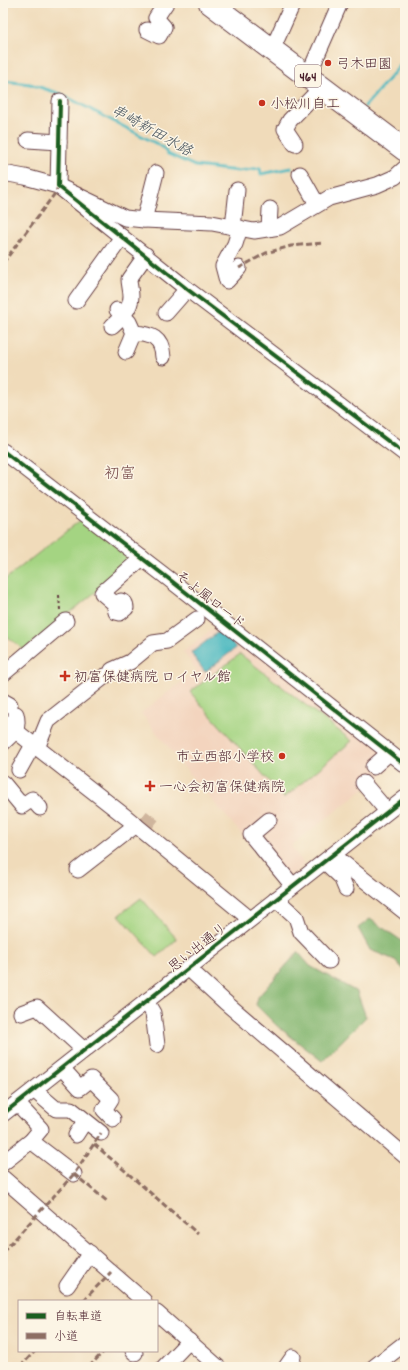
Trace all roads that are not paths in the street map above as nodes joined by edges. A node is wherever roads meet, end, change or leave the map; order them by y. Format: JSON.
{"nodes":[{"id":1,"x":166,"y":3,"type":"edge"},
{"id":2,"x":210,"y":3,"type":"edge"},
{"id":3,"x":293,"y":3,"type":"edge"},
{"id":4,"x":340,"y":3,"type":"edge"},
{"id":5,"x":147,"y":30,"type":"dead end"},
{"id":6,"x":272,"y":50,"type":"junction"},
{"id":7,"x":315,"y":82,"type":"junction"},
{"id":8,"x":60,"y":101,"type":"dead end"},
{"id":9,"x":28,"y":140,"type":"dead end"},
{"id":10,"x":59,"y":142,"type":"junction"},
{"id":11,"x":295,"y":144,"type":"dead end"},
{"id":12,"x":405,"y":150,"type":"edge"},
{"id":13,"x":405,"y":168,"type":"edge"},
{"id":14,"x":3,"y":173,"type":"edge"},
{"id":15,"x":156,"y":173,"type":"dead end"},
{"id":16,"x":300,"y":174,"type":"dead end"},
{"id":17,"x":58,"y":186,"type":"junction"},
{"id":18,"x":237,"y":190,"type":"dead end"},
{"id":19,"x":317,"y":204,"type":"junction"},
{"id":20,"x":270,"y":208,"type":"dead end"},
{"id":21,"x":144,"y":220,"type":"junction"},
{"id":22,"x":236,"y":227,"type":"junction"},
{"id":23,"x":269,"y":230,"type":"junction"},
{"id":24,"x":122,"y":238,"type":"junction"},
{"id":25,"x":146,"y":255,"type":"junction"},
{"id":26,"x":240,"y":268,"type":"dead end"},
{"id":27,"x":187,"y":289,"type":"junction"},
{"id":28,"x":76,"y":300,"type":"dead end"},
{"id":29,"x":120,"y":313,"type":"junction"},
{"id":30,"x":166,"y":313,"type":"dead end"},
{"id":31,"x":112,"y":326,"type":"dead end"},
{"id":32,"x":134,"y":333,"type":"junction"},
{"id":33,"x":126,"y":352,"type":"dead end"},
{"id":34,"x":163,"y":356,"type":"dead end"},
{"id":35,"x":3,"y":451,"type":"edge"},
{"id":36,"x":405,"y":454,"type":"edge"},
{"id":37,"x":142,"y":558,"type":"junction"},
{"id":38,"x":115,"y":604,"type":"dead end"},
{"id":39,"x":197,"y":619,"type":"dead end"},
{"id":40,"x":66,"y":621,"type":"dead end"},
{"id":41,"x":3,"y":674,"type":"edge"},
{"id":42,"x":8,"y":710,"type":"edge"},
{"id":43,"x":16,"y":731,"type":"junction"},
{"id":44,"x":3,"y":743,"type":"edge"},
{"id":45,"x":35,"y":746,"type":"junction"},
{"id":46,"x":390,"y":753,"type":"junction"},
{"id":47,"x":405,"y":765,"type":"edge"},
{"id":48,"x":373,"y":767,"type":"dead end"},
{"id":49,"x":19,"y":770,"type":"dead end"},
{"id":50,"x":3,"y":783,"type":"edge"},
{"id":51,"x":363,"y":783,"type":"dead end"},
{"id":52,"x":403,"y":801,"type":"edge"},
{"id":53,"x":40,"y":808,"type":"dead end"},
{"id":54,"x":388,"y":811,"type":"junction"},
{"id":55,"x":269,"y":820,"type":"dead end"},
{"id":56,"x":139,"y":821,"type":"junction"},
{"id":57,"x":156,"y":828,"type":"tunnel mouth"},
{"id":58,"x":176,"y":858,"type":"junction"},
{"id":59,"x":329,"y":858,"type":"junction"},
{"id":60,"x":78,"y":870,"type":"dead end"},
{"id":61,"x":293,"y":886,"type":"junction"},
{"id":62,"x":346,"y":889,"type":"dead end"},
{"id":63,"x":276,"y":899,"type":"junction"},
{"id":64,"x":405,"y":912,"type":"edge"},
{"id":65,"x":250,"y":919,"type":"junction"},
{"id":66,"x":329,"y":960,"type":"dead end"},
{"id":67,"x":188,"y":968,"type":"junction"},
{"id":68,"x":146,"y":1001,"type":"junction"},
{"id":69,"x":21,"y":1014,"type":"dead end"},
{"id":70,"x":156,"y":1045,"type":"dead end"},
{"id":71,"x":84,"y":1050,"type":"junction"},
{"id":72,"x":62,"y":1068,"type":"junction"},
{"id":73,"x":34,"y":1090,"type":"junction"},
{"id":74,"x":17,"y":1103,"type":"junction"},
{"id":75,"x":3,"y":1114,"type":"edge"},
{"id":76,"x":113,"y":1119,"type":"dead end"},
{"id":77,"x":85,"y":1121,"type":"junction"},
{"id":78,"x":101,"y":1133,"type":"dead end"},
{"id":79,"x":76,"y":1135,"type":"dead end"},
{"id":80,"x":31,"y":1140,"type":"junction"},
{"id":81,"x":405,"y":1156,"type":"edge"},
{"id":82,"x":3,"y":1163,"type":"edge"},
{"id":83,"x":74,"y":1174,"type":"dead end"},
{"id":84,"x":7,"y":1182,"type":"edge"},
{"id":85,"x":90,"y":1253,"type":"junction"},
{"id":86,"x":67,"y":1286,"type":"dead end"},
{"id":87,"x":143,"y":1300,"type":"edge"},
{"id":88,"x":158,"y":1314,"type":"edge"},
{"id":89,"x":189,"y":1341,"type":"junction"},
{"id":90,"x":404,"y":1344,"type":"edge"},
{"id":91,"x":164,"y":1367,"type":"edge"},
{"id":92,"x":218,"y":1367,"type":"edge"},
{"id":93,"x":374,"y":1367,"type":"edge"}],
"edges":[{"from":1,"to":5,"type":"street"},
{"from":2,"to":6,"type":"highway","number":"464"},
{"from":3,"to":6,"type":"street"},
{"from":4,"to":7,"type":"street"},
{"from":6,"to":7,"type":"highway","number":"464"},
{"from":7,"to":11,"type":"street"},
{"from":7,"to":12,"type":"highway","number":"464"},
{"from":8,"to":10,"type":"street"},
{"from":9,"to":10,"type":"street"},
{"from":10,"to":17,"type":"street"},
{"from":13,"to":19,"type":"street"},
{"from":14,"to":17,"type":"street"},
{"from":15,"to":21,"type":"street"},
{"from":16,"to":19,"type":"street"},
{"from":17,"to":21,"type":"street"},
{"from":17,"to":24,"type":"street"},
{"from":18,"to":22,"type":"street"},
{"from":19,"to":23,"type":"street"},
{"from":20,"to":23,"type":"street"},
{"from":21,"to":22,"type":"street"},
{"from":22,"to":23,"type":"street"},
{"from":22,"to":26,"type":"street"},
{"from":24,"to":25,"type":"street"},
{"from":24,"to":28,"type":"street"},
{"from":25,"to":27,"type":"street"},
{"from":25,"to":29,"type":"street"},
{"from":27,"to":30,"type":"street"},
{"from":27,"to":36,"type":"street"},
{"from":29,"to":31,"type":"street"},
{"from":29,"to":32,"type":"street"},
{"from":32,"to":33,"type":"street"},
{"from":32,"to":34,"type":"street"},
{"from":35,"to":37,"type":"street","name":"そよ風ロード"},
{"from":37,"to":38,"type":"street"},
{"from":37,"to":46,"type":"street","name":"そよ風ロード"},
{"from":39,"to":45,"type":"street"},
{"from":40,"to":41,"type":"street"},
{"from":42,"to":43,"type":"street"},
{"from":43,"to":44,"type":"street"},
{"from":43,"to":45,"type":"street"},
{"from":45,"to":49,"type":"street"},
{"from":45,"to":56,"type":"street"},
{"from":46,"to":47,"type":"street","name":"そよ風ロード"},
{"from":46,"to":48,"type":"street"},
{"from":50,"to":53,"type":"street"},
{"from":51,"to":54,"type":"street"},
{"from":52,"to":54,"type":"street","name":"思い出通り"},
{"from":54,"to":59,"type":"street","name":"思い出通り"},
{"from":55,"to":61,"type":"street"},
{"from":56,"to":58,"type":"street"},
{"from":56,"to":60,"type":"street"},
{"from":57,"to":58,"type":"street"},
{"from":58,"to":65,"type":"street"},
{"from":59,"to":61,"type":"street","name":"思い出通り"},
{"from":59,"to":62,"type":"street"},
{"from":59,"to":64,"type":"street"},
{"from":61,"to":63,"type":"street","name":"思い出通り"},
{"from":63,"to":65,"type":"street","name":"思い出通り"},
{"from":63,"to":66,"type":"street"},
{"from":65,"to":67,"type":"street","name":"思い出通り"},
{"from":67,"to":68,"type":"street","name":"思い出通り"},
{"from":67,"to":81,"type":"street"},
{"from":68,"to":70,"type":"street"},
{"from":68,"to":71,"type":"street","name":"思い出通り"},
{"from":69,"to":71,"type":"street"},
{"from":71,"to":72,"type":"street","name":"思い出通り"},
{"from":72,"to":73,"type":"street","name":"思い出通り"},
{"from":72,"to":76,"type":"street"},
{"from":73,"to":74,"type":"street","name":"思い出通り"},
{"from":73,"to":77,"type":"street"},
{"from":74,"to":75,"type":"street","name":"思い出通り"},
{"from":74,"to":80,"type":"street"},
{"from":77,"to":78,"type":"street"},
{"from":77,"to":79,"type":"street"},
{"from":80,"to":82,"type":"street"},
{"from":80,"to":83,"type":"street"},
{"from":84,"to":85,"type":"street"},
{"from":85,"to":86,"type":"street"},
{"from":85,"to":87,"type":"street"},
{"from":88,"to":89,"type":"street"},
{"from":89,"to":91,"type":"street"},
{"from":89,"to":92,"type":"street"},
{"from":90,"to":93,"type":"street"}]}
